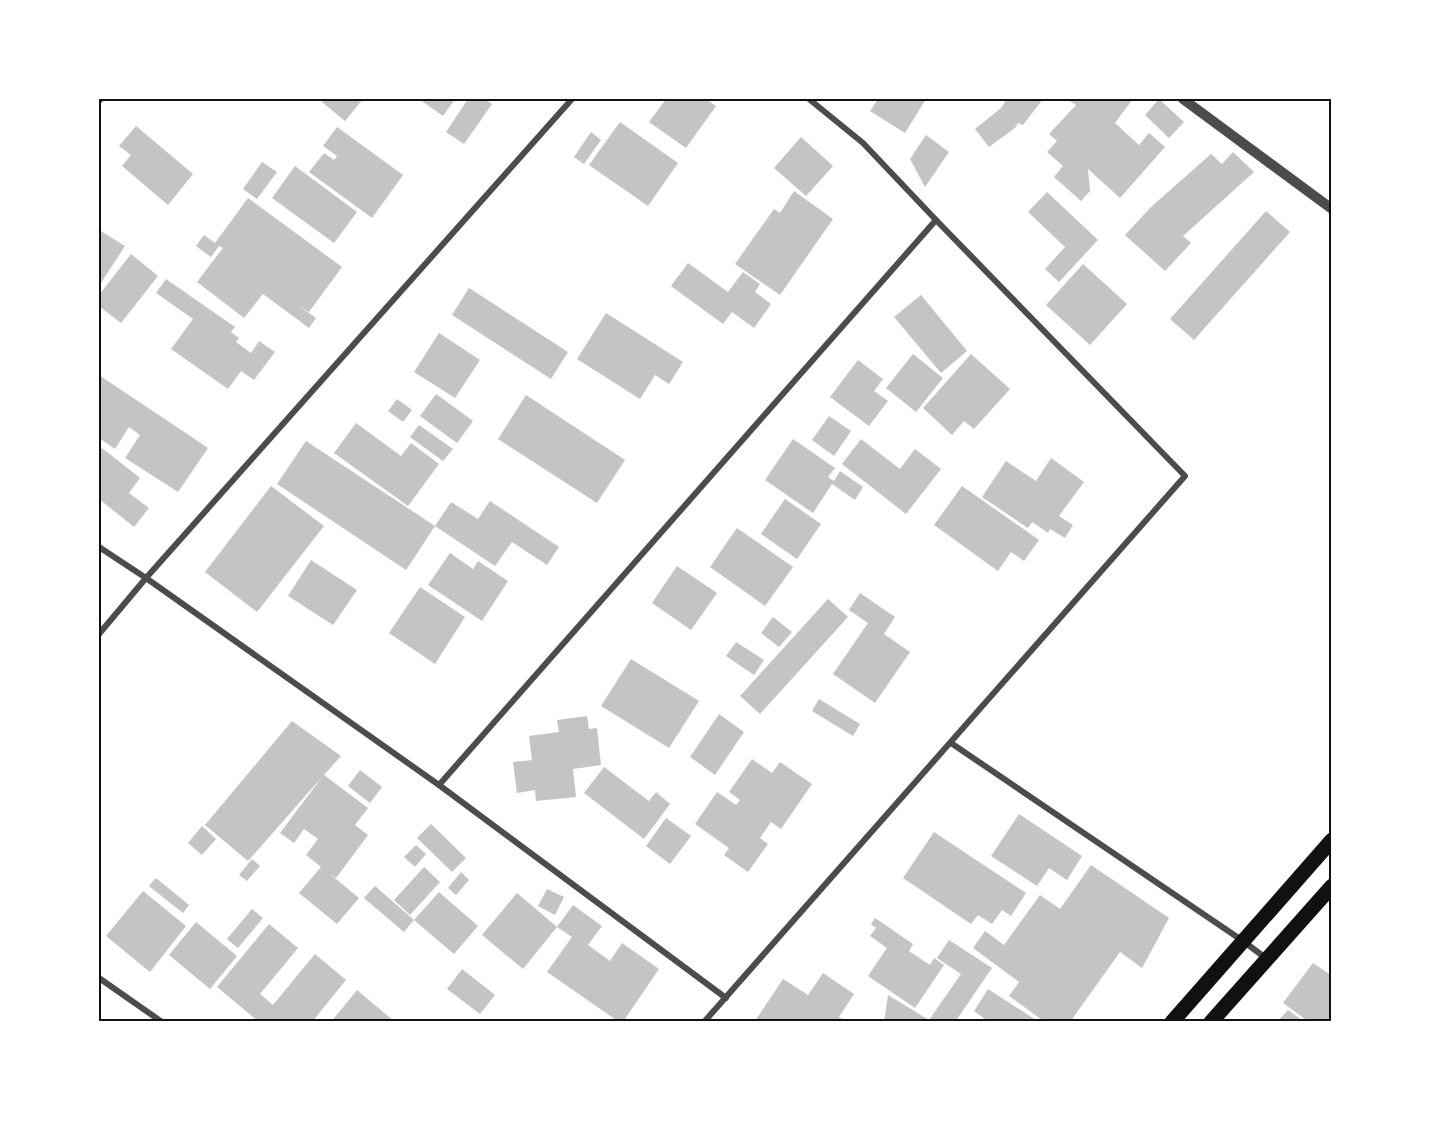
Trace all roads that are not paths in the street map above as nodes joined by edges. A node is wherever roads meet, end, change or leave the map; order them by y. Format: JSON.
{"nodes":[{"id":1,"x":572,"y":99,"type":"edge"},
{"id":2,"x":809,"y":99,"type":"edge"},
{"id":3,"x":1183,"y":99,"type":"edge"},
{"id":4,"x":1332,"y":209,"type":"edge"},
{"id":5,"x":936,"y":220,"type":"junction"},
{"id":6,"x":99,"y":547,"type":"edge"},
{"id":7,"x":146,"y":578,"type":"junction"},
{"id":8,"x":99,"y":634,"type":"edge"},
{"id":9,"x":951,"y":743,"type":"junction"},
{"id":10,"x":439,"y":785,"type":"junction"},
{"id":11,"x":1332,"y":840,"type":"edge"},
{"id":12,"x":1332,"y":886,"type":"edge"},
{"id":13,"x":1243,"y":940,"type":"junction"},
{"id":14,"x":1267,"y":959,"type":"junction"},
{"id":15,"x":99,"y":978,"type":"edge"},
{"id":16,"x":726,"y":998,"type":"junction"},
{"id":17,"x":162,"y":1022,"type":"edge"},
{"id":18,"x":705,"y":1022,"type":"edge"},
{"id":19,"x":1172,"y":1022,"type":"edge"},
{"id":20,"x":1211,"y":1022,"type":"edge"}],
"edges":[{"from":1,"to":7,"type":"street"},
{"from":2,"to":5,"type":"street"},
{"from":3,"to":4,"type":"street"},
{"from":5,"to":9,"type":"street"},
{"from":5,"to":10,"type":"street"},
{"from":6,"to":7,"type":"street"},
{"from":7,"to":8,"type":"street"},
{"from":7,"to":10,"type":"street"},
{"from":9,"to":13,"type":"street"},
{"from":9,"to":16,"type":"street"},
{"from":10,"to":16,"type":"street"},
{"from":11,"to":13,"type":"main road"},
{"from":12,"to":14,"type":"main road"},
{"from":13,"to":14,"type":"street"},
{"from":13,"to":19,"type":"main road"},
{"from":14,"to":20,"type":"main road"},
{"from":15,"to":17,"type":"street"},
{"from":16,"to":18,"type":"street"}]}
